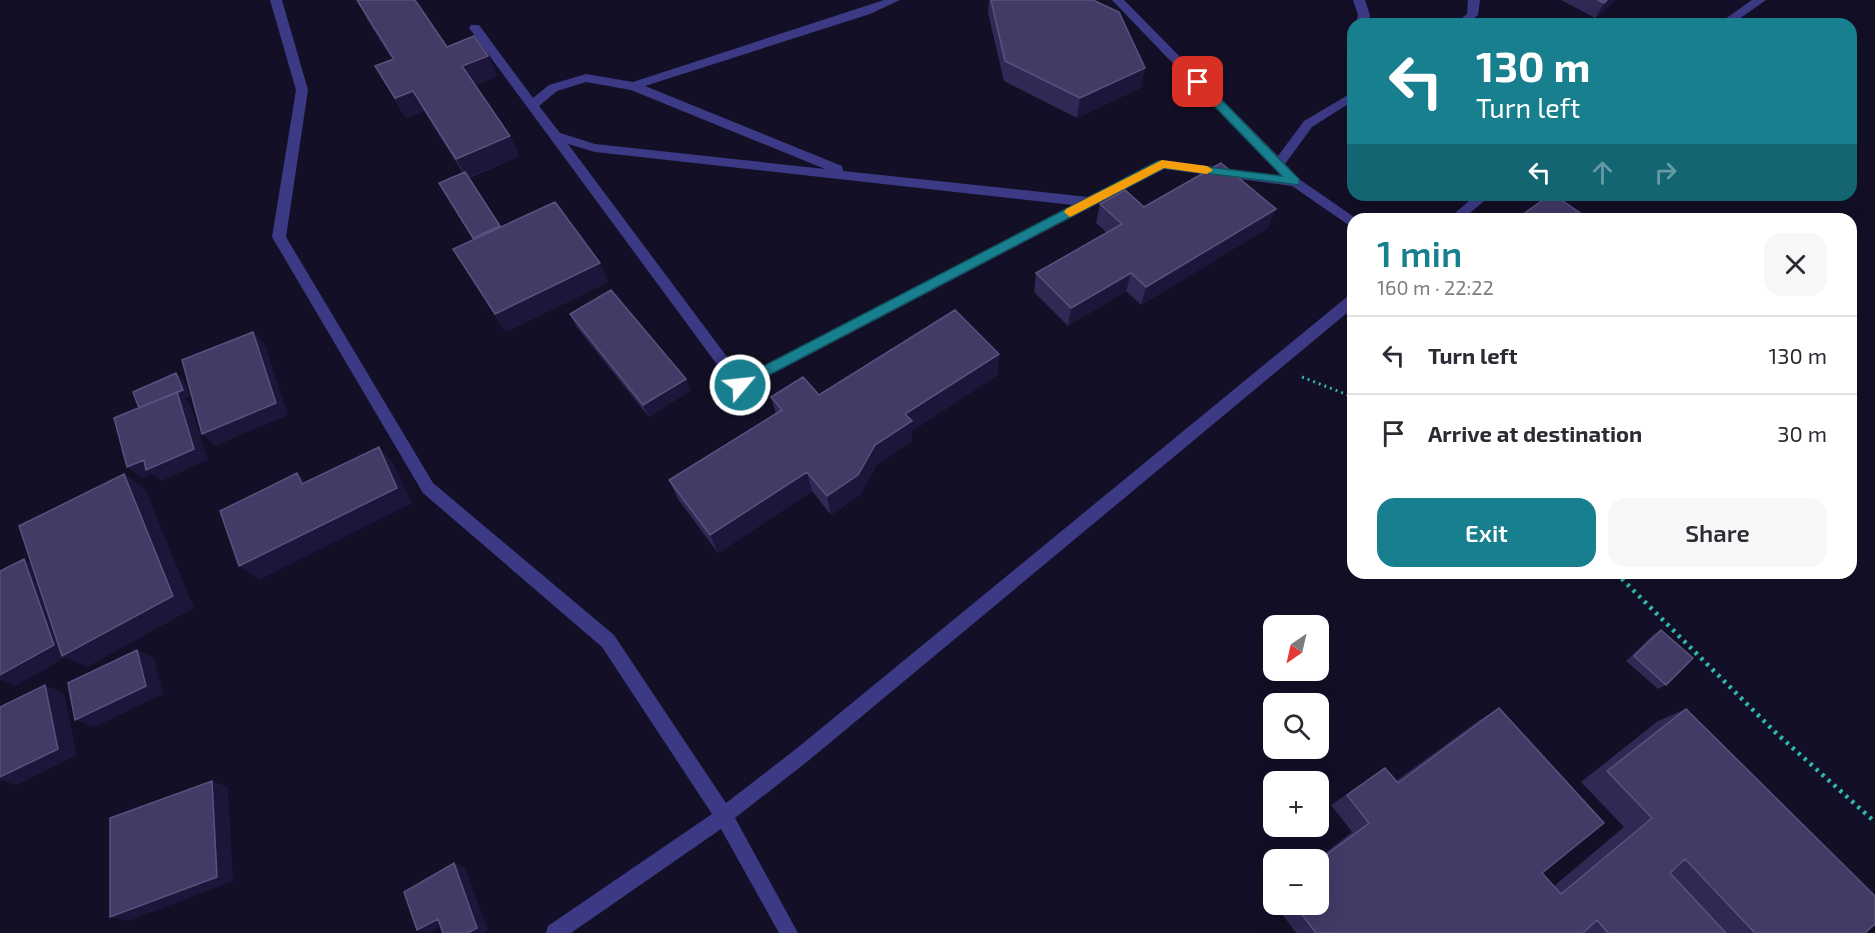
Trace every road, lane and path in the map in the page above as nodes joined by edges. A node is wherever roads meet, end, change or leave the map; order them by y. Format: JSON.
{"nodes":[{"id":1,"x":276,"y":0,"type":"edge"},
{"id":2,"x":894,"y":0,"type":"edge"},
{"id":3,"x":1118,"y":0,"type":"edge"},
{"id":4,"x":1359,"y":0,"type":"edge"},
{"id":5,"x":1474,"y":0,"type":"edge"},
{"id":6,"x":1760,"y":0,"type":"edge"},
{"id":7,"x":1363,"y":18,"type":"edge"},
{"id":8,"x":1468,"y":18,"type":"edge"},
{"id":9,"x":1733,"y":18,"type":"edge"},
{"id":10,"x":475,"y":28,"type":"dead end"},
{"id":11,"x":633,"y":86,"type":"junction"},
{"id":12,"x":1347,"y":100,"type":"edge"},
{"id":13,"x":532,"y":105,"type":"junction"},
{"id":14,"x":555,"y":136,"type":"junction"},
{"id":15,"x":1278,"y":165,"type":"junction"},
{"id":16,"x":856,"y":177,"type":"junction"},
{"id":17,"x":1295,"y":182,"type":"junction"},
{"id":18,"x":1477,"y":201,"type":"edge"},
{"id":19,"x":1089,"y":202,"type":"junction"},
{"id":20,"x":1462,"y":213,"type":"edge"},
{"id":21,"x":1347,"y":219,"type":"edge"},
{"id":22,"x":1347,"y":305,"type":"edge"},
{"id":23,"x":1273,"y":366,"type":"junction"},
{"id":24,"x":1347,"y":395,"type":"edge"},
{"id":25,"x":1622,"y":579,"type":"edge"},
{"id":26,"x":724,"y":816,"type":"junction"},
{"id":27,"x":1875,"y":822,"type":"edge"},
{"id":28,"x":555,"y":933,"type":"edge"},
{"id":29,"x":789,"y":933,"type":"edge"}],
"edges":[{"from":1,"to":26,"type":"street"},
{"from":2,"to":11,"type":"street"},
{"from":3,"to":15,"type":"street"},
{"from":4,"to":7,"type":"street"},
{"from":5,"to":8,"type":"street"},
{"from":6,"to":9,"type":"street"},
{"from":10,"to":13,"type":"street"},
{"from":11,"to":13,"type":"street"},
{"from":11,"to":16,"type":"street"},
{"from":12,"to":15,"type":"street"},
{"from":13,"to":14,"type":"street"},
{"from":14,"to":16,"type":"street"},
{"from":14,"to":19,"type":"street"},
{"from":15,"to":17,"type":"street"},
{"from":16,"to":19,"type":"street"},
{"from":17,"to":19,"type":"street"},
{"from":17,"to":21,"type":"street"},
{"from":18,"to":20,"type":"street"},
{"from":22,"to":23,"type":"street"},
{"from":23,"to":24,"type":"path"},
{"from":23,"to":26,"type":"street"},
{"from":25,"to":27,"type":"path"},
{"from":26,"to":28,"type":"street"},
{"from":26,"to":29,"type":"street"}]}
